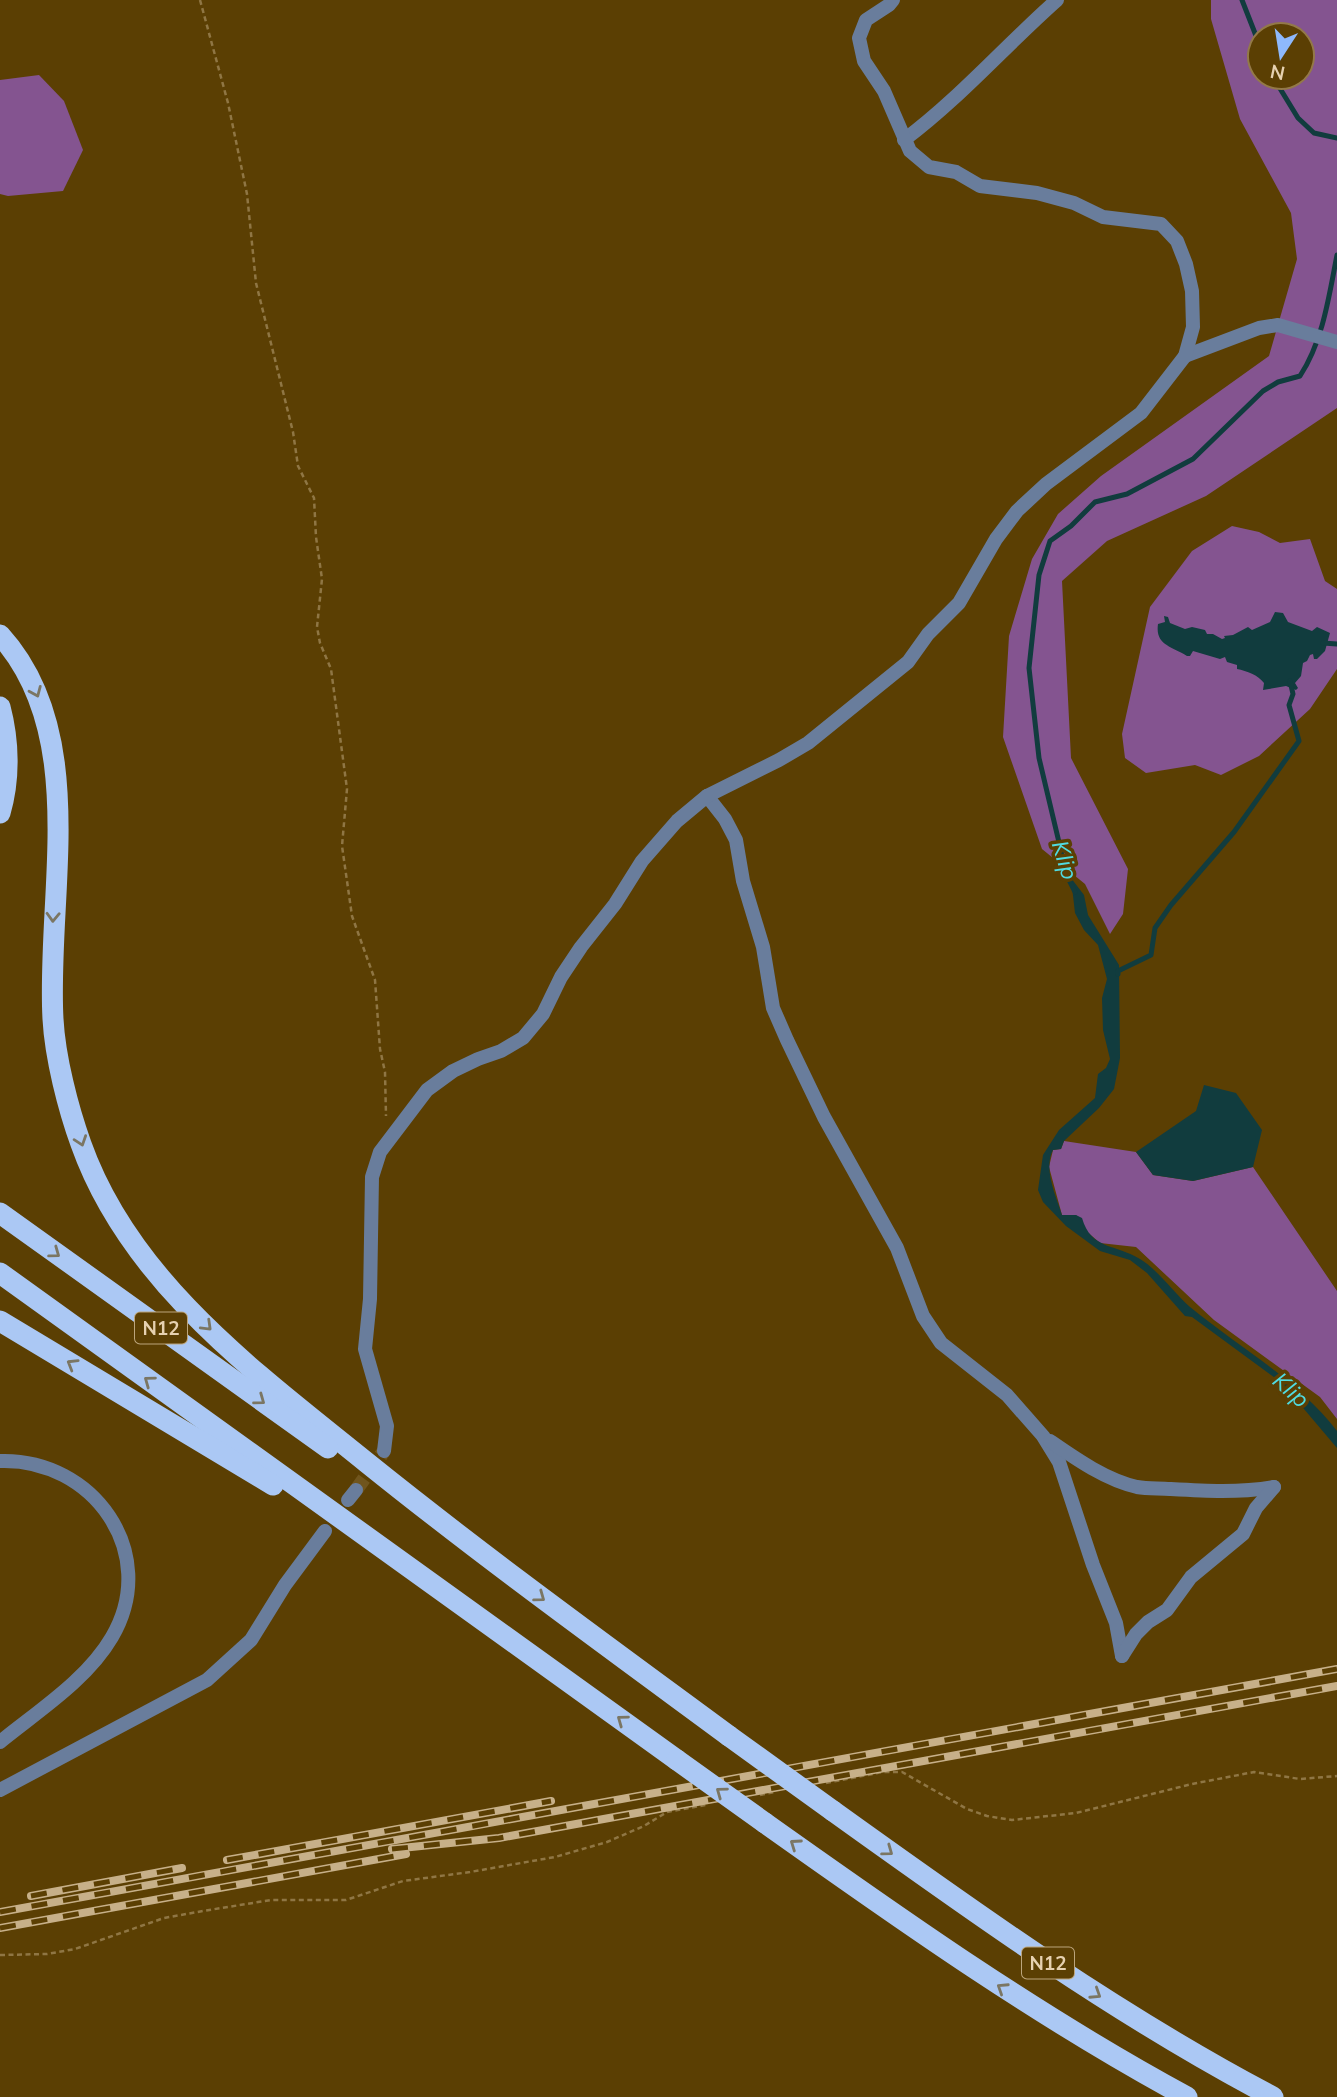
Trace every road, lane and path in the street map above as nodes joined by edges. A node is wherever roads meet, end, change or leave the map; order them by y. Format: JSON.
{"nodes":[{"id":1,"x":200,"y":0,"type":"edge"},
{"id":2,"x":893,"y":0,"type":"edge"},
{"id":3,"x":1057,"y":0,"type":"edge"},
{"id":4,"x":904,"y":140,"type":"junction"},
{"id":5,"x":1337,"y":342,"type":"edge"},
{"id":6,"x":1185,"y":356,"type":"junction"},
{"id":7,"x":0,"y":635,"type":"edge"},
{"id":8,"x":0,"y":707,"type":"edge"},
{"id":9,"x":707,"y":796,"type":"junction"},
{"id":10,"x":0,"y":813,"type":"edge"},
{"id":11,"x":387,"y":1144,"type":"junction"},
{"id":12,"x":0,"y":1213,"type":"edge"},
{"id":13,"x":0,"y":1273,"type":"edge"},
{"id":14,"x":0,"y":1321,"type":"edge"},
{"id":15,"x":1044,"y":1436,"type":"junction"},
{"id":16,"x":384,"y":1451,"type":"tunnel mouth"},
{"id":17,"x":0,"y":1461,"type":"edge"},
{"id":18,"x":325,"y":1531,"type":"dead end"},
{"id":19,"x":485,"y":1556,"type":"junction"},
{"id":20,"x":438,"y":1589,"type":"junction"},
{"id":21,"x":0,"y":1742,"type":"edge"},
{"id":22,"x":1337,"y":1776,"type":"edge"},
{"id":23,"x":816,"y":1784,"type":"dead end"},
{"id":24,"x":0,"y":1790,"type":"edge"},
{"id":25,"x":775,"y":1792,"type":"dead end"},
{"id":26,"x":748,"y":1797,"type":"dead end"},
{"id":27,"x":708,"y":1805,"type":"dead end"},
{"id":28,"x":0,"y":1955,"type":"edge"},
{"id":29,"x":1187,"y":2097,"type":"edge"},
{"id":30,"x":1273,"y":2097,"type":"edge"}],
"edges":[{"from":1,"to":11,"type":"path"},
{"from":2,"to":4,"type":"street"},
{"from":3,"to":4,"type":"street"},
{"from":4,"to":6,"type":"street"},
{"from":5,"to":6,"type":"street"},
{"from":6,"to":9,"type":"street"},
{"from":7,"to":19,"type":"highway","one_way":true},
{"from":8,"to":10,"type":"highway"},
{"from":9,"to":11,"type":"street"},
{"from":9,"to":15,"type":"street"},
{"from":11,"to":16,"type":"street"},
{"from":12,"to":19,"type":"highway","number":"N12","one_way":true},
{"from":20,"to":13,"type":"highway","number":"N12","one_way":true},
{"from":20,"to":14,"type":"highway","one_way":true},
{"from":15,"to":15,"type":"street"},
{"from":17,"to":21,"type":"street"},
{"from":18,"to":24,"type":"street"},
{"from":19,"to":30,"type":"highway","number":"N12","one_way":true,"bridge":true},
{"from":29,"to":20,"type":"highway","number":"N12","one_way":true,"bridge":true},
{"from":22,"to":23,"type":"path"},
{"from":25,"to":26,"type":"path"},
{"from":27,"to":28,"type":"path"}]}
